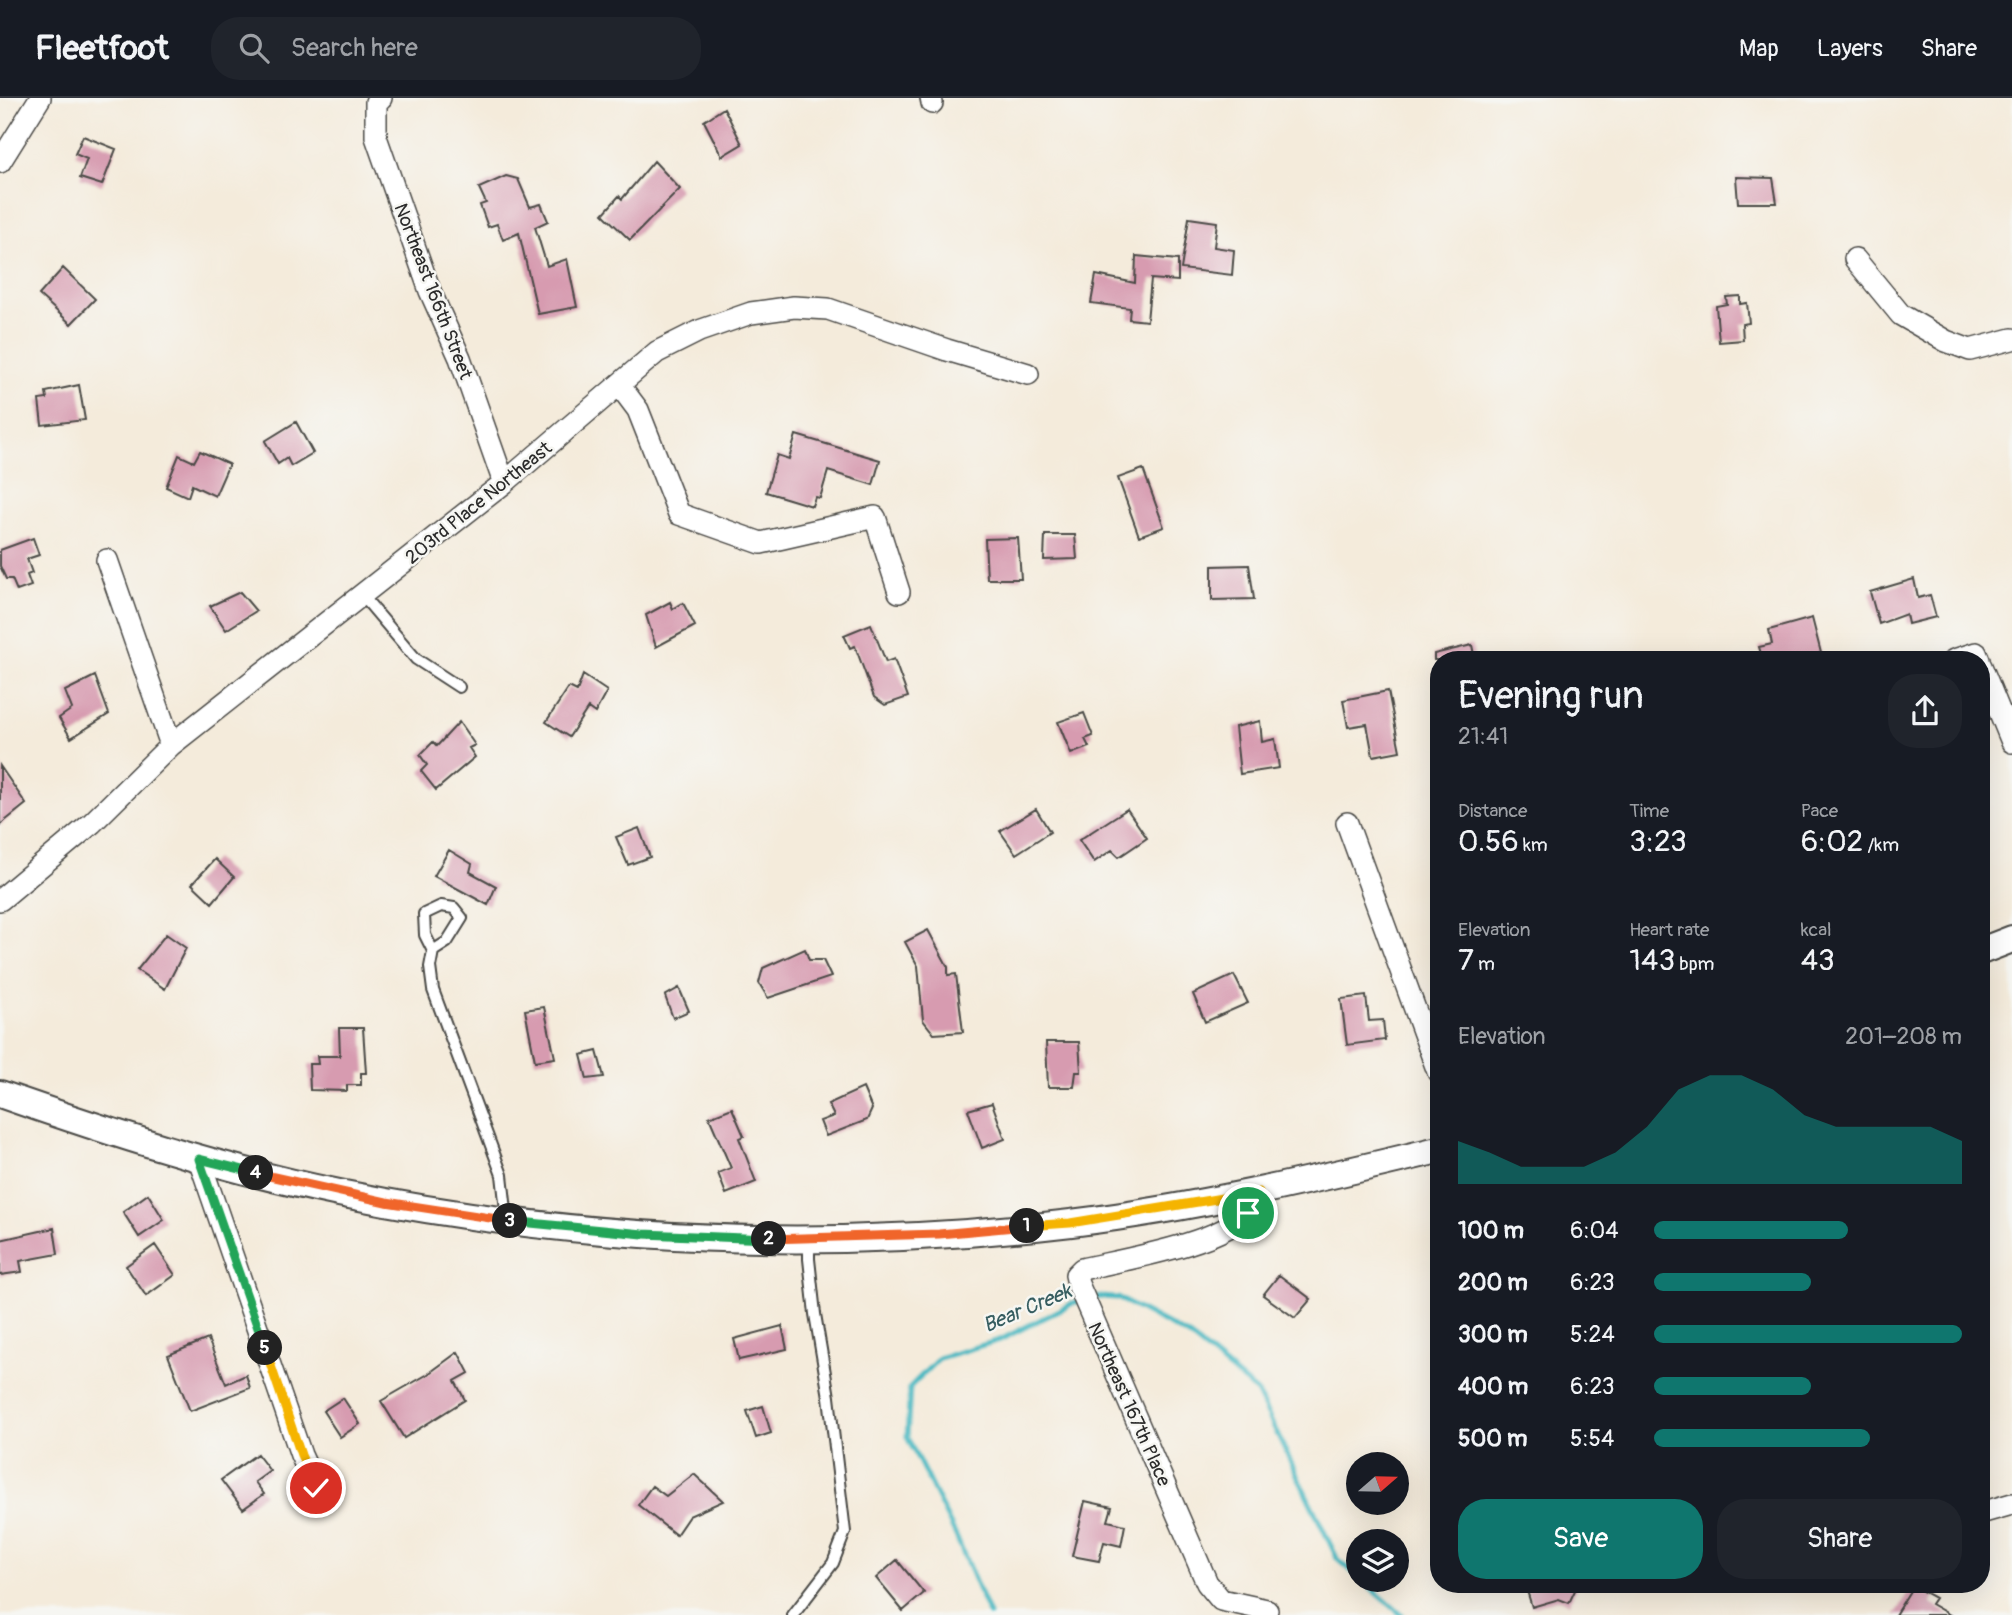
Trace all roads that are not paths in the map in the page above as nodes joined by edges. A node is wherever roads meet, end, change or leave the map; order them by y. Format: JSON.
{"nodes":[{"id":1,"x":40,"y":98,"type":"edge"},
{"id":2,"x":381,"y":98,"type":"edge"},
{"id":3,"x":0,"y":162,"type":"edge"},
{"id":4,"x":1855,"y":259,"type":"dead end"},
{"id":5,"x":2012,"y":339,"type":"edge"},
{"id":6,"x":1028,"y":374,"type":"dead end"},
{"id":7,"x":620,"y":386,"type":"junction"},
{"id":8,"x":504,"y":483,"type":"junction"},
{"id":9,"x":107,"y":560,"type":"dead end"},
{"id":10,"x":899,"y":592,"type":"dead end"},
{"id":11,"x":362,"y":595,"type":"junction"},
{"id":12,"x":459,"y":687,"type":"dead end"},
{"id":13,"x":1990,"y":689,"type":"edge"},
{"id":14,"x":2012,"y":742,"type":"edge"},
{"id":15,"x":171,"y":745,"type":"junction"},
{"id":16,"x":1347,"y":823,"type":"dead end"},
{"id":17,"x":0,"y":900,"type":"edge"},
{"id":18,"x":2012,"y":939,"type":"edge"},
{"id":19,"x":1990,"y":948,"type":"edge"},
{"id":20,"x":433,"y":951,"type":"dead end"},
{"id":21,"x":1430,"y":1050,"type":"edge"},
{"id":22,"x":0,"y":1094,"type":"edge"},
{"id":23,"x":1430,"y":1152,"type":"edge"},
{"id":24,"x":199,"y":1159,"type":"junction"},
{"id":25,"x":1259,"y":1192,"type":"junction"},
{"id":26,"x":508,"y":1221,"type":"junction"},
{"id":27,"x":809,"y":1239,"type":"junction"},
{"id":28,"x":316,"y":1488,"type":"dead end"},
{"id":29,"x":2012,"y":1504,"type":"edge"},
{"id":30,"x":1990,"y":1510,"type":"edge"},
{"id":31,"x":1267,"y":1610,"type":"dead end"},
{"id":32,"x":793,"y":1615,"type":"edge"}],
"edges":[{"from":1,"to":3,"type":"street"},
{"from":2,"to":8,"type":"street","name":"Northeast 166th Street"},
{"from":4,"to":5,"type":"street"},
{"from":6,"to":7,"type":"street","name":"203rd Place Northeast"},
{"from":7,"to":8,"type":"street","name":"203rd Place Northeast"},
{"from":7,"to":10,"type":"street"},
{"from":8,"to":11,"type":"street","name":"203rd Place Northeast"},
{"from":9,"to":15,"type":"street"},
{"from":11,"to":12,"type":"lane"},
{"from":11,"to":15,"type":"street","name":"203rd Place Northeast"},
{"from":13,"to":14,"type":"street"},
{"from":15,"to":17,"type":"street","name":"203rd Place Northeast"},
{"from":16,"to":21,"type":"street"},
{"from":18,"to":19,"type":"street"},
{"from":20,"to":26,"type":"lane"},
{"from":22,"to":24,"type":"street"},
{"from":23,"to":25,"type":"street"},
{"from":24,"to":26,"type":"street"},
{"from":24,"to":28,"type":"street"},
{"from":25,"to":27,"type":"street"},
{"from":25,"to":31,"type":"street","name":"Northeast 167th Place"},
{"from":26,"to":27,"type":"street"},
{"from":27,"to":32,"type":"lane"},
{"from":29,"to":30,"type":"street"}]}
